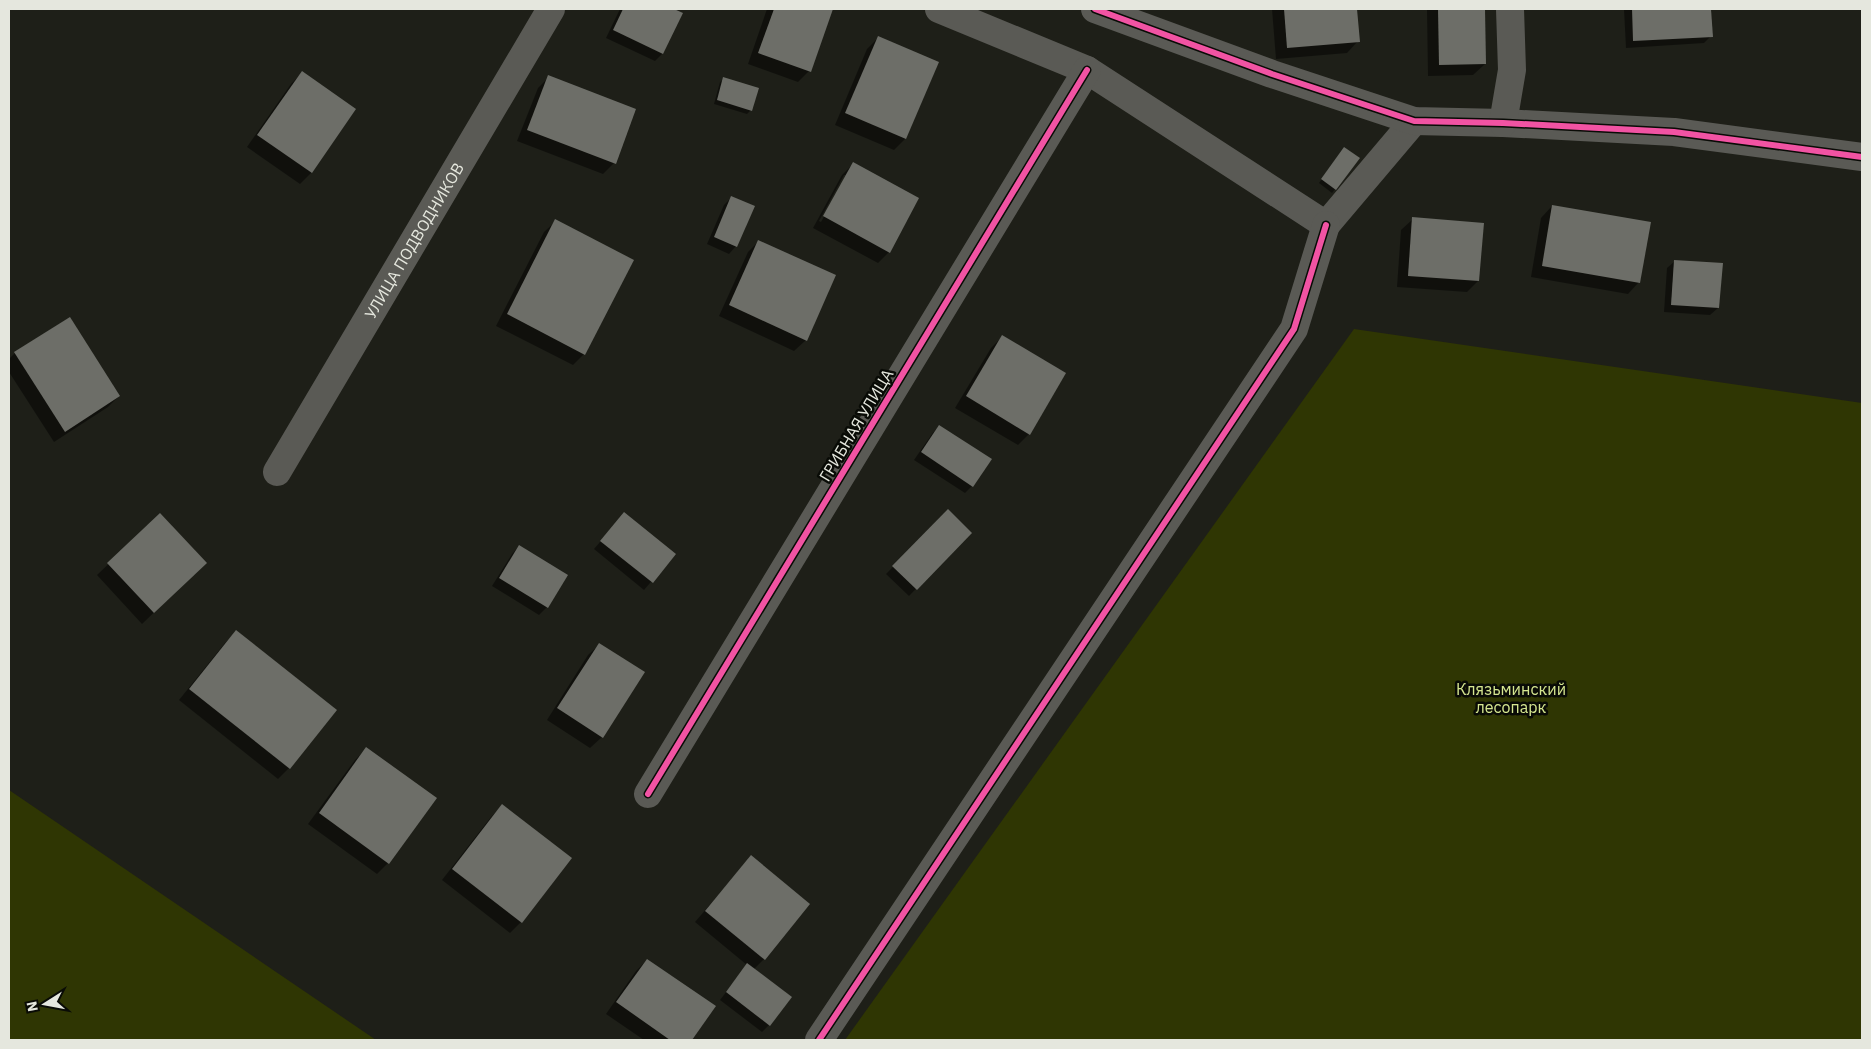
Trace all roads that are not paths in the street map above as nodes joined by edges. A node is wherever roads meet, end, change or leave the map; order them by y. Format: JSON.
{"nodes":[{"id":1,"x":551,"y":9,"type":"edge"},
{"id":2,"x":940,"y":9,"type":"edge"},
{"id":3,"x":1095,"y":9,"type":"edge"},
{"id":4,"x":1510,"y":9,"type":"edge"},
{"id":5,"x":1087,"y":70,"type":"junction"},
{"id":6,"x":1414,"y":121,"type":"junction"},
{"id":7,"x":1503,"y":123,"type":"junction"},
{"id":8,"x":1862,"y":157,"type":"edge"},
{"id":9,"x":1326,"y":225,"type":"junction"},
{"id":10,"x":277,"y":472,"type":"dead end"},
{"id":11,"x":648,"y":794,"type":"dead end"},
{"id":12,"x":819,"y":1040,"type":"edge"}],
"edges":[{"from":1,"to":10,"type":"street","name":"УЛИЦА ПОДВОДНИКОВ"},
{"from":2,"to":5,"type":"street"},
{"from":3,"to":6,"type":"street"},
{"from":4,"to":7,"type":"street"},
{"from":5,"to":9,"type":"street"},
{"from":5,"to":11,"type":"street","name":"ГРИБНАЯ УЛИЦА"},
{"from":6,"to":7,"type":"street"},
{"from":6,"to":9,"type":"street"},
{"from":7,"to":8,"type":"street"},
{"from":9,"to":12,"type":"street"}]}
